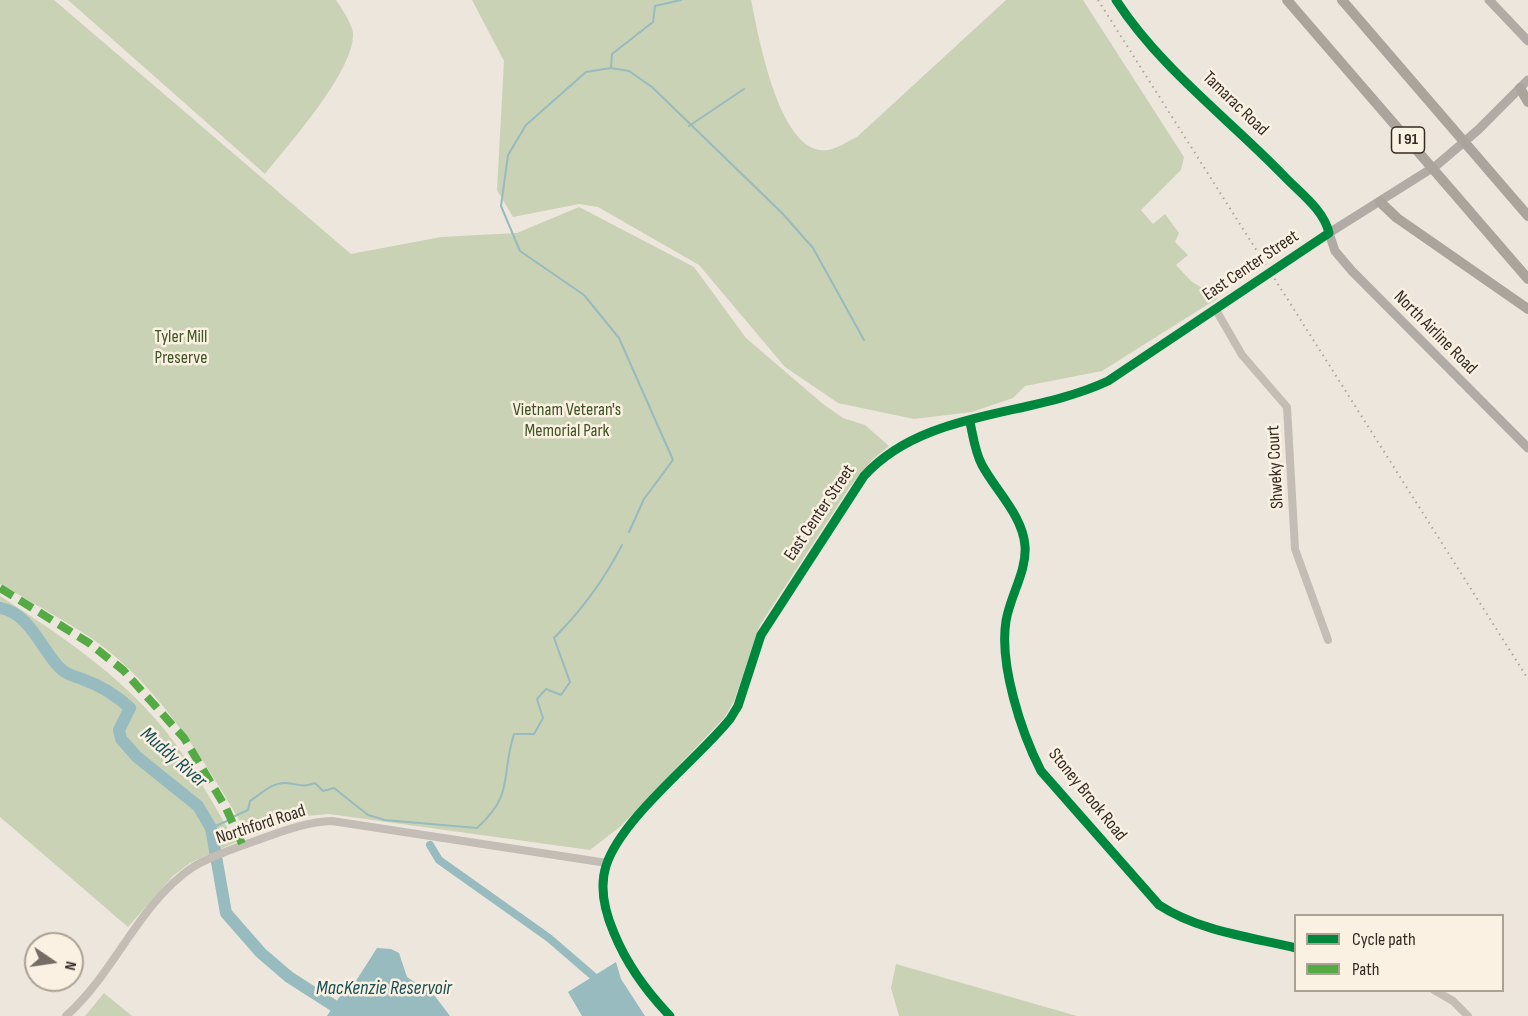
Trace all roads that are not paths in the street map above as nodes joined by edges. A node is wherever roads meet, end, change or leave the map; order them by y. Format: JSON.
{"nodes":[{"id":1,"x":1116,"y":0,"type":"edge"},
{"id":2,"x":1287,"y":0,"type":"edge"},
{"id":3,"x":1342,"y":0,"type":"edge"},
{"id":4,"x":1490,"y":0,"type":"edge"},
{"id":5,"x":1528,"y":41,"type":"edge"},
{"id":6,"x":1524,"y":84,"type":"edge"},
{"id":7,"x":1528,"y":102,"type":"edge"},
{"id":8,"x":1380,"y":202,"type":"junction"},
{"id":9,"x":1528,"y":216,"type":"edge"},
{"id":10,"x":1329,"y":233,"type":"junction"},
{"id":11,"x":1528,"y":279,"type":"edge"},
{"id":12,"x":1528,"y":309,"type":"edge"},
{"id":13,"x":1215,"y":310,"type":"junction"},
{"id":14,"x":970,"y":422,"type":"junction"},
{"id":15,"x":1528,"y":448,"type":"edge"},
{"id":16,"x":1328,"y":640,"type":"dead end"},
{"id":17,"x":607,"y":863,"type":"junction"},
{"id":18,"x":1294,"y":948,"type":"edge"},
{"id":19,"x":1437,"y":992,"type":"edge"},
{"id":20,"x":66,"y":1016,"type":"edge"},
{"id":21,"x":670,"y":1016,"type":"edge"},
{"id":22,"x":1468,"y":1016,"type":"edge"}],
"edges":[{"from":1,"to":10,"type":"street","name":"Tamarac Road"},
{"from":2,"to":11,"type":"highway","number":"I 91"},
{"from":3,"to":9,"type":"highway","number":"I 91"},
{"from":4,"to":5,"type":"main road"},
{"from":6,"to":7,"type":"highway"},
{"from":6,"to":8,"type":"main road","name":"East Center Street"},
{"from":8,"to":10,"type":"main road","name":"East Center Street"},
{"from":8,"to":12,"type":"highway"},
{"from":10,"to":13,"type":"street","name":"East Center Street"},
{"from":10,"to":15,"type":"main road","name":"North Airline Road"},
{"from":13,"to":14,"type":"street","name":"East Center Street"},
{"from":13,"to":16,"type":"street","name":"Shweky Court"},
{"from":14,"to":17,"type":"street","name":"East Center Street"},
{"from":14,"to":18,"type":"street","name":"Stoney Brook Road"},
{"from":17,"to":20,"type":"street","name":"Northford Road"},
{"from":17,"to":21,"type":"street","name":"East Center Street"},
{"from":19,"to":22,"type":"street"}]}
